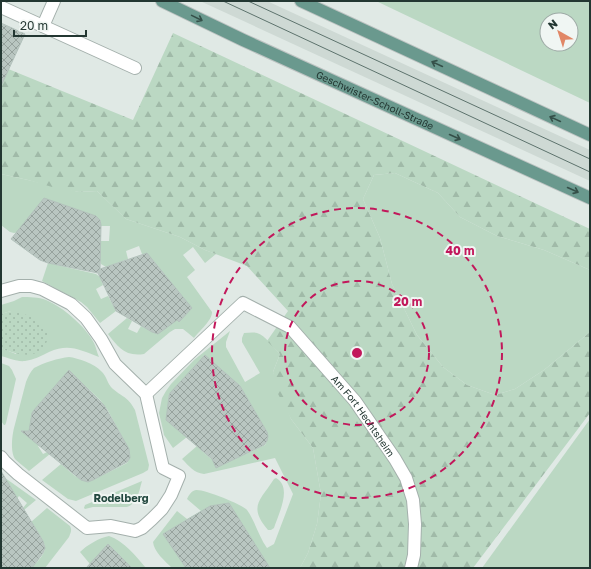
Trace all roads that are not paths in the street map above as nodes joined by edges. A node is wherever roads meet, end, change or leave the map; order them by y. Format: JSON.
{"nodes":[{"id":1,"x":54,"y":1,"type":"edge"},
{"id":2,"x":162,"y":1,"type":"edge"},
{"id":3,"x":301,"y":1,"type":"edge"},
{"id":4,"x":1,"y":7,"type":"edge"},
{"id":5,"x":43,"y":26,"type":"junction"},
{"id":6,"x":135,"y":68,"type":"dead end"},
{"id":7,"x":590,"y":135,"type":"edge"},
{"id":8,"x":590,"y":198,"type":"edge"},
{"id":9,"x":1,"y":291,"type":"edge"},
{"id":10,"x":146,"y":394,"type":"junction"},
{"id":11,"x":1,"y":457,"type":"edge"},
{"id":12,"x":411,"y":568,"type":"edge"}],
"edges":[{"from":1,"to":5,"type":"street"},
{"from":2,"to":8,"type":"main road","name":"Geschwister-Scholl-Straße","one_way":true},
{"from":7,"to":3,"type":"main road","one_way":true},
{"from":4,"to":5,"type":"street"},
{"from":5,"to":6,"type":"street"},
{"from":9,"to":10,"type":"street"},
{"from":10,"to":11,"type":"street"},
{"from":10,"to":12,"type":"street","name":"Am Fort Hechtsheim"}]}
